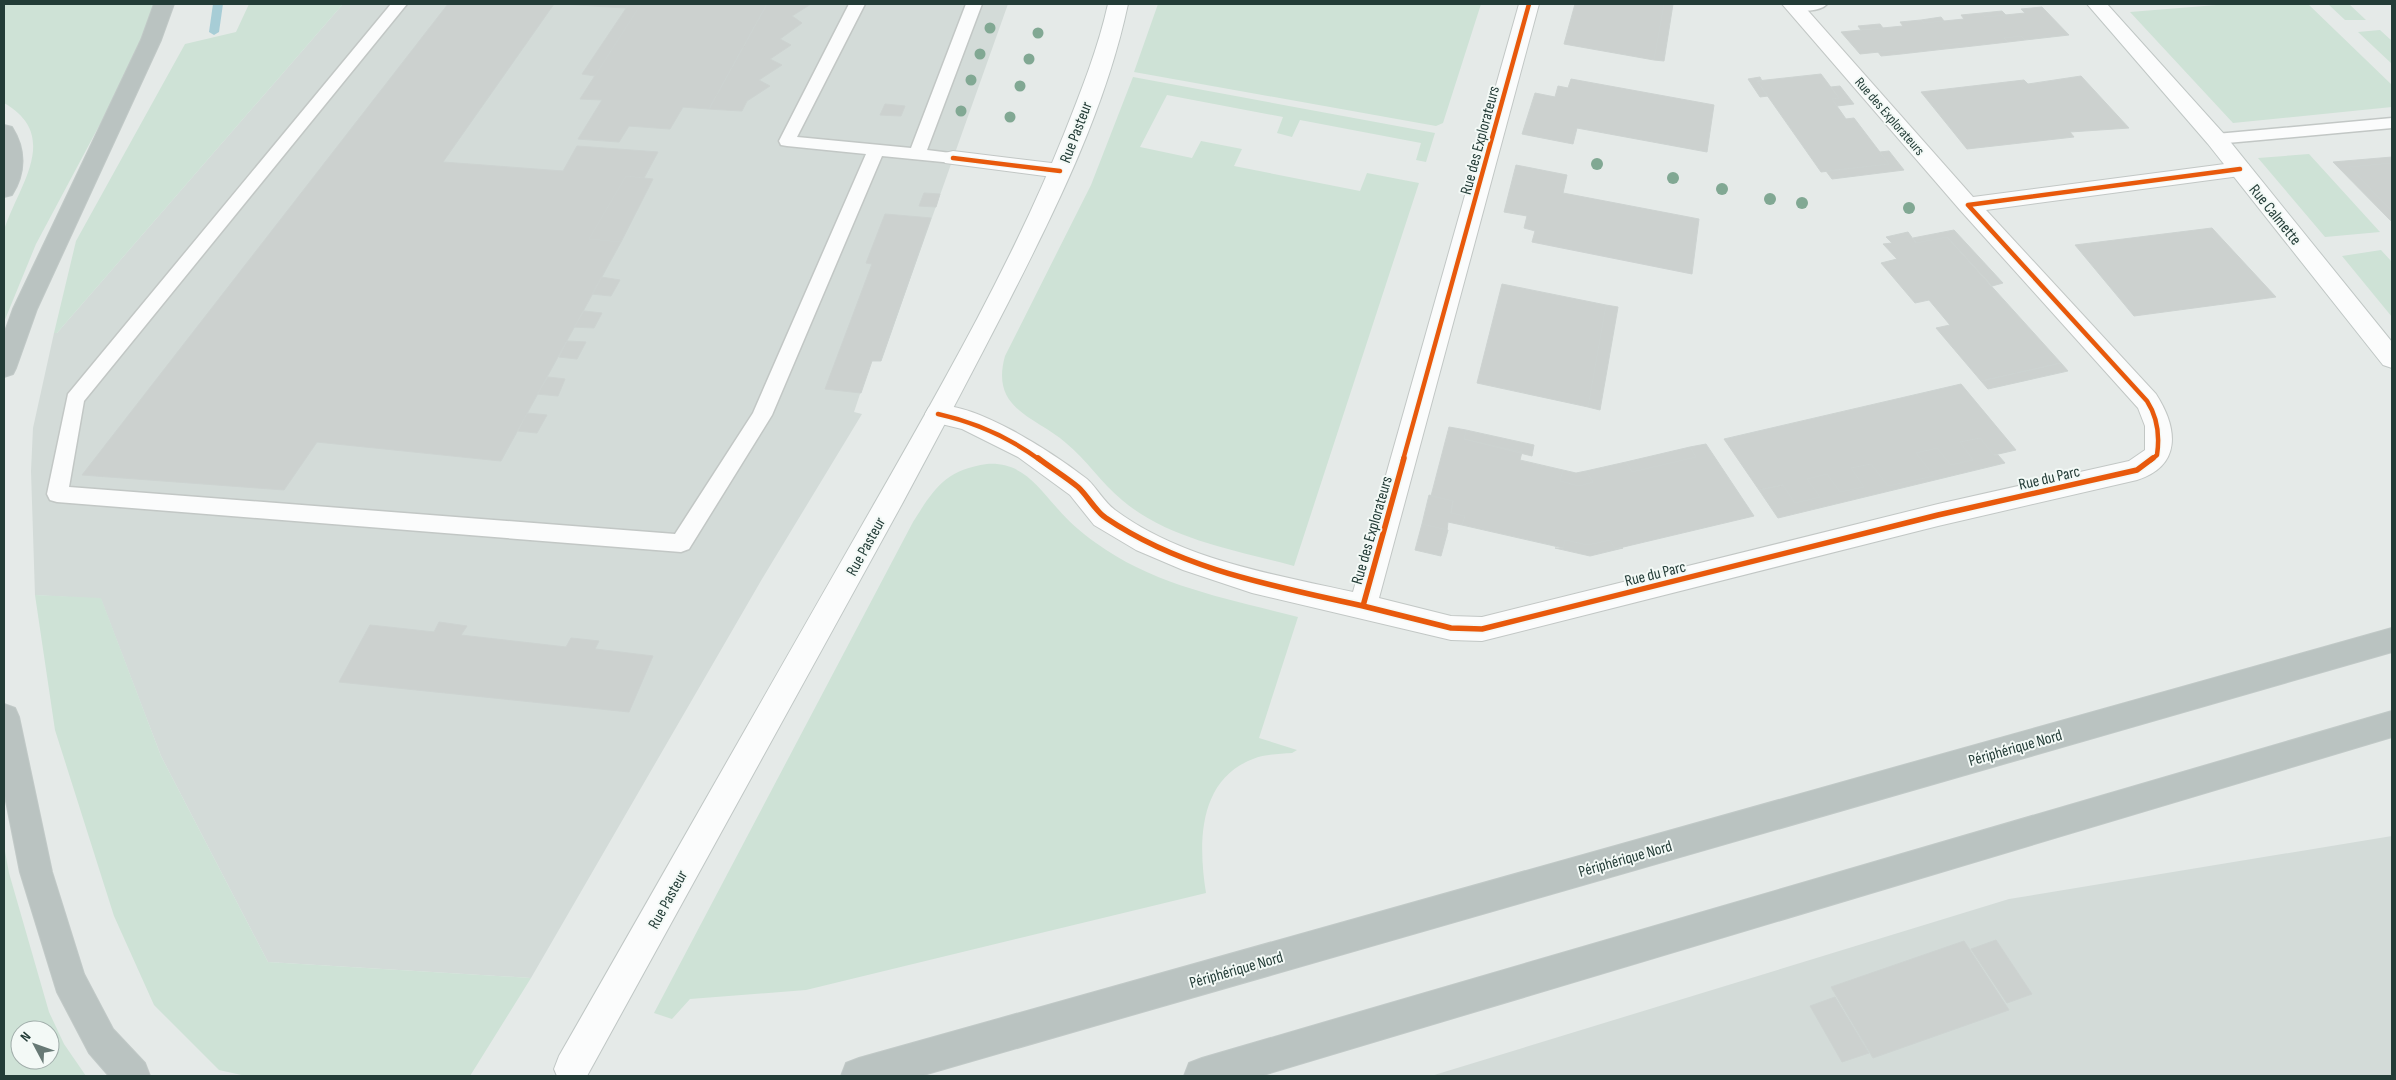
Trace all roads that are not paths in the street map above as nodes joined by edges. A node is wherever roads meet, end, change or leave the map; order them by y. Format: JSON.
{"nodes":[{"id":1,"x":164,"y":4,"type":"edge"},
{"id":2,"x":399,"y":4,"type":"edge"},
{"id":3,"x":857,"y":4,"type":"edge"},
{"id":4,"x":974,"y":4,"type":"edge"},
{"id":5,"x":1118,"y":4,"type":"edge"},
{"id":6,"x":1530,"y":4,"type":"edge"},
{"id":7,"x":1819,"y":4,"type":"edge"},
{"id":8,"x":2096,"y":4,"type":"edge"},
{"id":9,"x":1793,"y":5,"type":"edge"},
{"id":10,"x":2392,"y":123,"type":"edge"},
{"id":11,"x":4,"y":134,"type":"edge"},
{"id":12,"x":2216,"y":139,"type":"junction"},
{"id":13,"x":876,"y":150,"type":"junction"},
{"id":14,"x":917,"y":154,"type":"junction"},
{"id":15,"x":953,"y":158,"type":"joint"},
{"id":16,"x":2240,"y":169,"type":"junction"},
{"id":17,"x":1060,"y":171,"type":"junction"},
{"id":18,"x":4,"y":190,"type":"edge"},
{"id":19,"x":1968,"y":205,"type":"junction"},
{"id":20,"x":2392,"y":359,"type":"edge"},
{"id":21,"x":4,"y":368,"type":"edge"},
{"id":22,"x":938,"y":414,"type":"junction"},
{"id":23,"x":1363,"y":606,"type":"junction"},
{"id":24,"x":2392,"y":640,"type":"edge"},
{"id":25,"x":4,"y":717,"type":"edge"},
{"id":26,"x":2392,"y":724,"type":"edge"},
{"id":27,"x":572,"y":1070,"type":"dead end"},
{"id":28,"x":132,"y":1076,"type":"edge"},
{"id":29,"x":859,"y":1076,"type":"edge"},
{"id":30,"x":1202,"y":1076,"type":"edge"}],
"edges":[{"from":1,"to":21,"type":"highway"},
{"from":2,"to":13,"type":"lane"},
{"from":3,"to":13,"type":"lane"},
{"from":4,"to":14,"type":"lane"},
{"from":5,"to":17,"type":"street","name":"Rue Pasteur"},
{"from":6,"to":23,"type":"street","name":"Rue des Explorateurs"},
{"from":7,"to":9,"type":"lane"},
{"from":8,"to":12,"type":"street","name":"Rue Calmette"},
{"from":9,"to":19,"type":"street","name":"Rue des Explorateurs"},
{"from":10,"to":12,"type":"lane"},
{"from":11,"to":18,"type":"highway"},
{"from":12,"to":16,"type":"street","name":"Rue Calmette"},
{"from":13,"to":14,"type":"lane"},
{"from":14,"to":15,"type":"lane"},
{"from":15,"to":17,"type":"street"},
{"from":16,"to":19,"type":"street"},
{"from":16,"to":20,"type":"street","name":"Rue Calmette"},
{"from":17,"to":22,"type":"street","name":"Rue Pasteur"},
{"from":19,"to":23,"type":"street","name":"Rue du Parc"},
{"from":22,"to":23,"type":"street","name":"Rue des Explorateurs"},
{"from":22,"to":27,"type":"street","name":"Rue Pasteur"},
{"from":24,"to":29,"type":"highway","name":"Périphérique Nord"},
{"from":25,"to":28,"type":"highway"},
{"from":26,"to":30,"type":"highway"}]}
